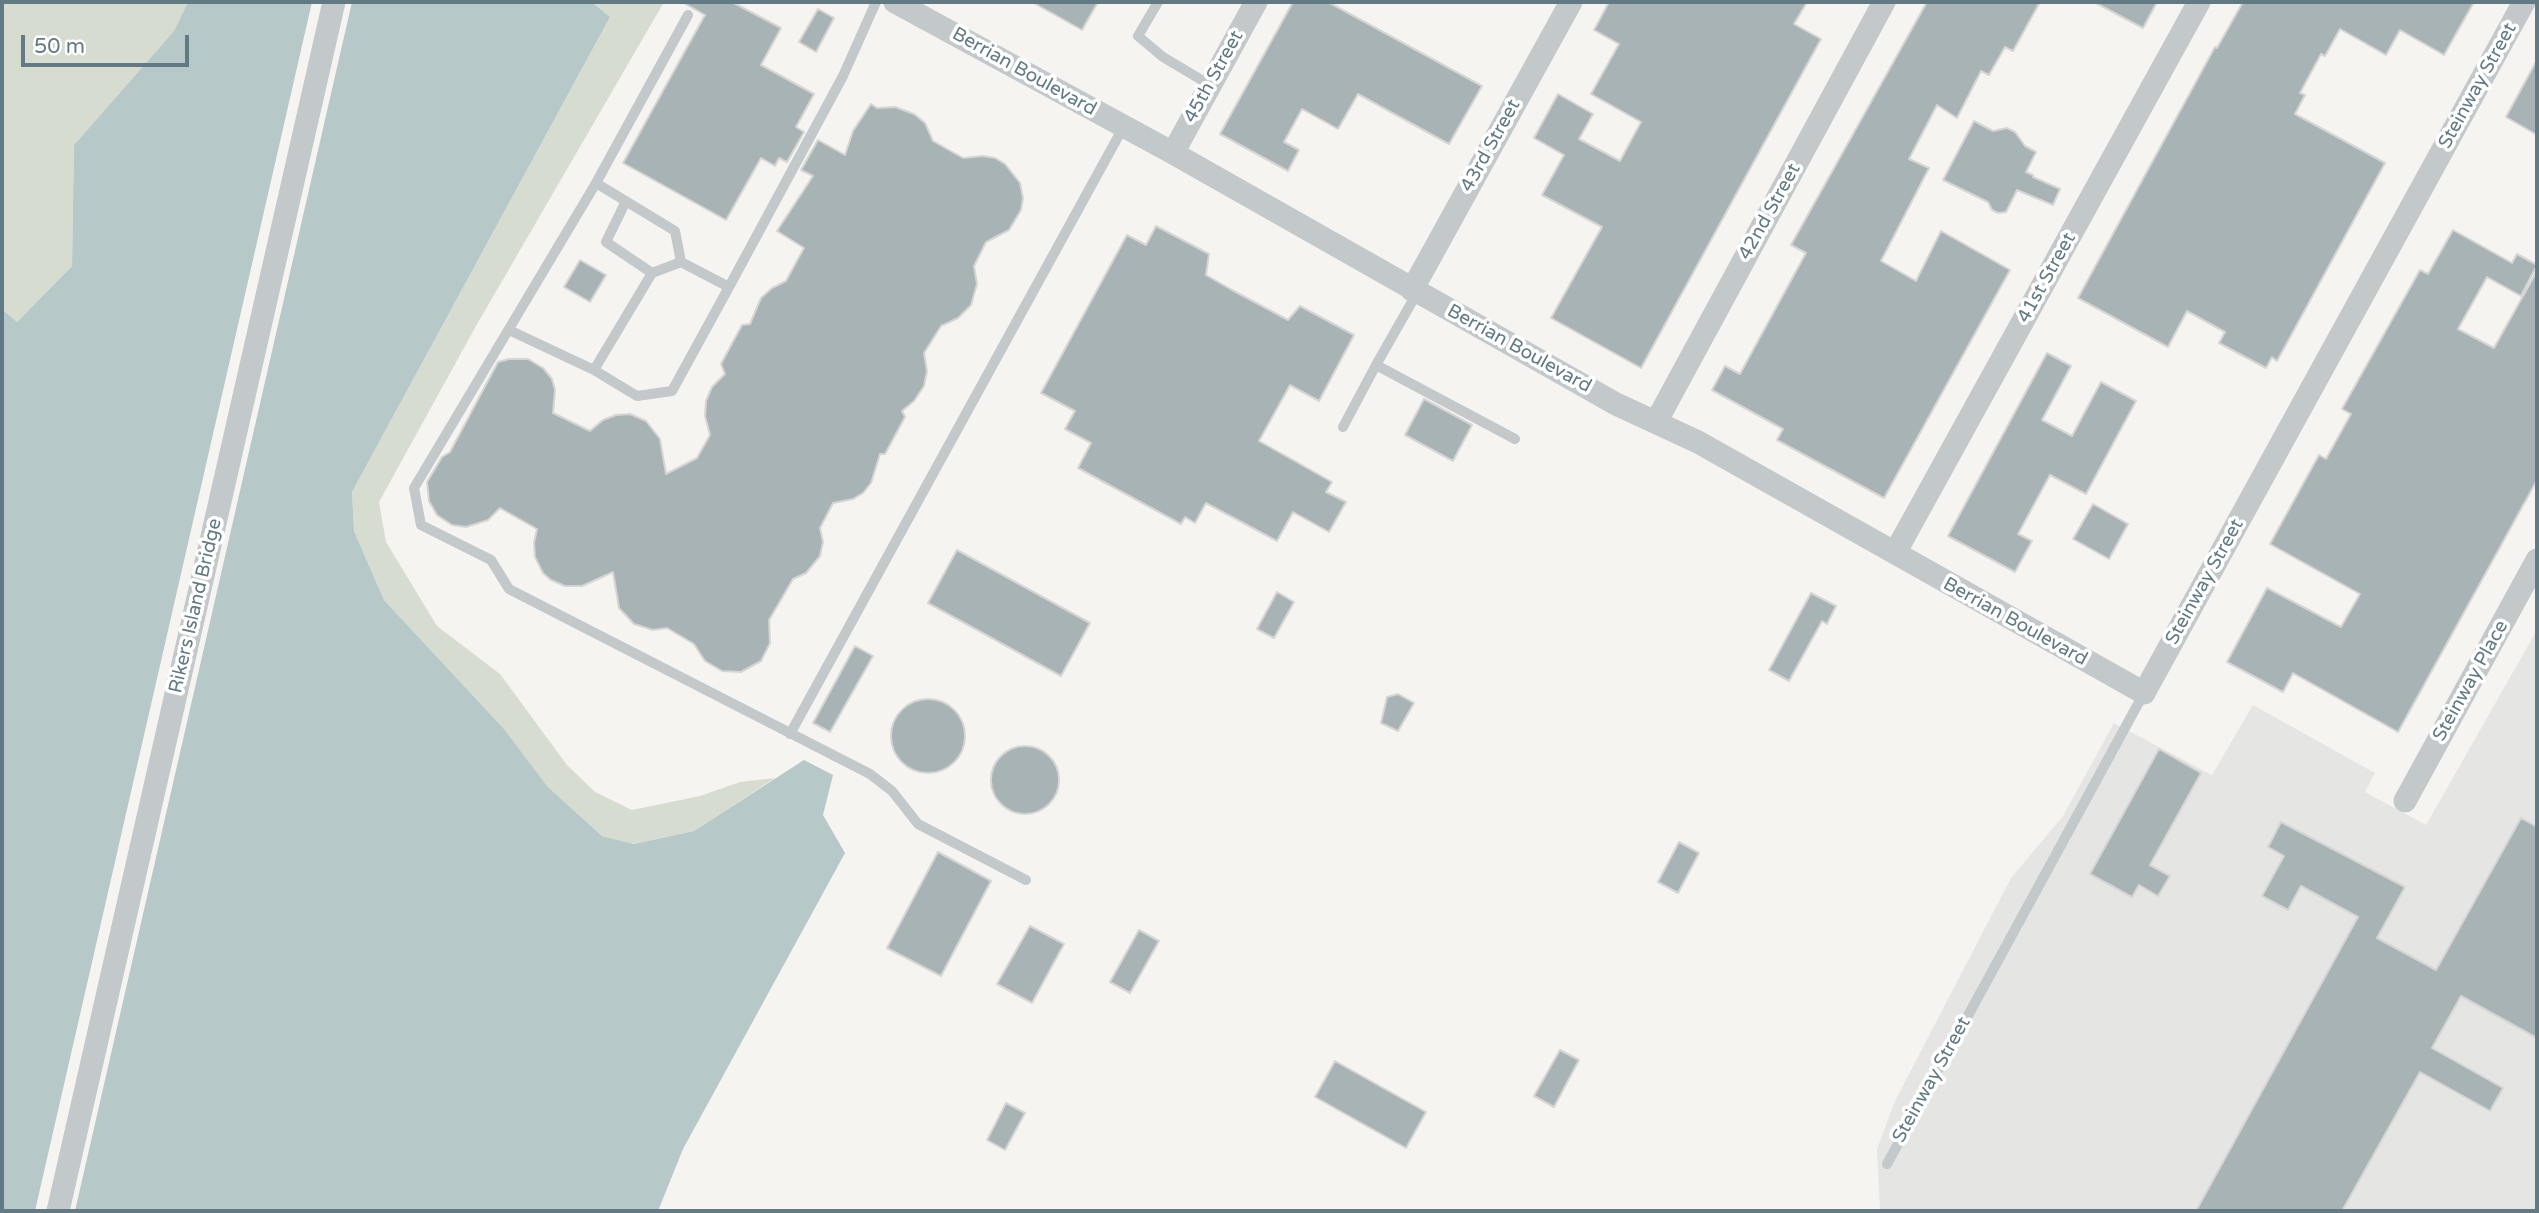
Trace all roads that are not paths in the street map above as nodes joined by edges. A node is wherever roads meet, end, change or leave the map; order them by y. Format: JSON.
{"nodes":[{"id":1,"x":334,"y":2,"type":"edge"},
{"id":2,"x":876,"y":2,"type":"edge"},
{"id":3,"x":895,"y":2,"type":"edge"},
{"id":4,"x":1158,"y":2,"type":"edge"},
{"id":5,"x":1256,"y":2,"type":"edge"},
{"id":6,"x":1571,"y":2,"type":"edge"},
{"id":7,"x":1884,"y":2,"type":"edge"},
{"id":8,"x":2199,"y":2,"type":"edge"},
{"id":9,"x":2524,"y":2,"type":"edge"},
{"id":10,"x":688,"y":15,"type":"dead end"},
{"id":11,"x":1210,"y":85,"type":"junction"},
{"id":12,"x":1124,"y":127,"type":"junction"},
{"id":13,"x":1173,"y":153,"type":"junction"},
{"id":14,"x":596,"y":183,"type":"junction"},
{"id":15,"x":626,"y":201,"type":"junction"},
{"id":16,"x":681,"y":262,"type":"junction"},
{"id":17,"x":652,"y":273,"type":"junction"},
{"id":18,"x":729,"y":287,"type":"junction"},
{"id":19,"x":1415,"y":291,"type":"junction"},
{"id":20,"x":509,"y":330,"type":"junction"},
{"id":21,"x":1376,"y":365,"type":"junction"},
{"id":22,"x":594,"y":370,"type":"junction"},
{"id":23,"x":1656,"y":422,"type":"junction"},
{"id":24,"x":1343,"y":427,"type":"dead end"},
{"id":25,"x":1515,"y":439,"type":"dead end"},
{"id":26,"x":1895,"y":553,"type":"junction"},
{"id":27,"x":2537,"y":560,"type":"edge"},
{"id":28,"x":2144,"y":693,"type":"junction"},
{"id":29,"x":790,"y":734,"type":"junction"},
{"id":30,"x":2405,"y":801,"type":"dead end"},
{"id":31,"x":1026,"y":880,"type":"dead end"},
{"id":32,"x":1887,"y":1164,"type":"dead end"},
{"id":33,"x":58,"y":1211,"type":"edge"}],
"edges":[{"from":1,"to":33,"type":"street","name":"Rikers Island Bridge"},
{"from":2,"to":18,"type":"lane"},
{"from":3,"to":12,"type":"street","name":"Berrian Boulevard"},
{"from":4,"to":11,"type":"lane"},
{"from":5,"to":11,"type":"street","name":"45th Street"},
{"from":6,"to":19,"type":"street","name":"43rd Street"},
{"from":7,"to":23,"type":"street","name":"42nd Street"},
{"from":8,"to":26,"type":"street","name":"41st Street"},
{"from":9,"to":28,"type":"street","name":"Steinway Street"},
{"from":10,"to":14,"type":"lane"},
{"from":11,"to":13,"type":"street","name":"45th Street"},
{"from":12,"to":13,"type":"street","name":"Berrian Boulevard"},
{"from":12,"to":29,"type":"lane"},
{"from":13,"to":19,"type":"street","name":"Berrian Boulevard"},
{"from":14,"to":15,"type":"lane"},
{"from":14,"to":20,"type":"lane"},
{"from":15,"to":16,"type":"lane"},
{"from":15,"to":17,"type":"lane"},
{"from":16,"to":17,"type":"lane"},
{"from":16,"to":18,"type":"lane"},
{"from":17,"to":22,"type":"lane"},
{"from":18,"to":22,"type":"lane"},
{"from":19,"to":21,"type":"lane"},
{"from":19,"to":23,"type":"street","name":"Berrian Boulevard"},
{"from":20,"to":22,"type":"lane"},
{"from":20,"to":29,"type":"lane"},
{"from":21,"to":24,"type":"lane"},
{"from":21,"to":25,"type":"lane"},
{"from":23,"to":26,"type":"street","name":"Berrian Boulevard"},
{"from":26,"to":28,"type":"street","name":"Berrian Boulevard"},
{"from":27,"to":30,"type":"street","name":"Steinway Place"},
{"from":28,"to":32,"type":"lane","name":"Steinway Street"},
{"from":29,"to":31,"type":"lane"}]}
